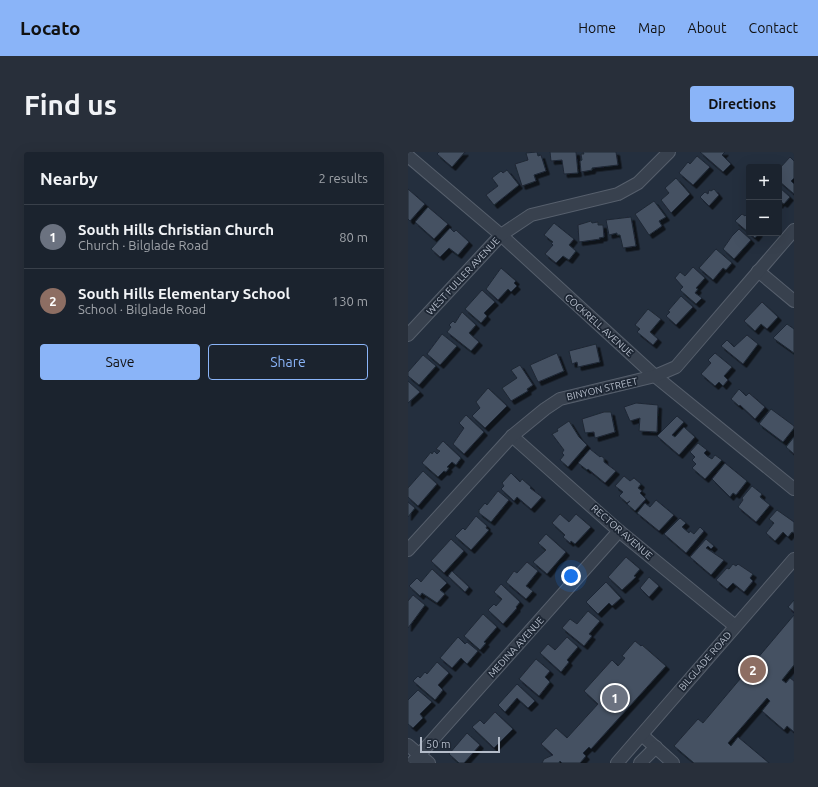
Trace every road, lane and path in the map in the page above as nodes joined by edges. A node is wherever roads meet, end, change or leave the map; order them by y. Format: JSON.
{"nodes":[{"id":1,"x":669,"y":152,"type":"edge"},
{"id":2,"x":408,"y":156,"type":"edge"},
{"id":3,"x":794,"y":230,"type":"edge"},
{"id":4,"x":501,"y":235,"type":"junction"},
{"id":5,"x":758,"y":271,"type":"junction"},
{"id":6,"x":794,"y":301,"type":"edge"},
{"id":7,"x":408,"y":335,"type":"edge"},
{"id":8,"x":655,"y":376,"type":"junction"},
{"id":9,"x":512,"y":436,"type":"junction"},
{"id":10,"x":794,"y":489,"type":"edge"},
{"id":11,"x":619,"y":531,"type":"junction"},
{"id":12,"x":408,"y":550,"type":"edge"},
{"id":13,"x":794,"y":559,"type":"edge"},
{"id":14,"x":735,"y":626,"type":"junction"},
{"id":15,"x":642,"y":735,"type":"junction"},
{"id":16,"x":408,"y":745,"type":"edge"},
{"id":17,"x":656,"y":747,"type":"junction"},
{"id":18,"x":416,"y":759,"type":"edge"},
{"id":19,"x":429,"y":763,"type":"edge"},
{"id":20,"x":617,"y":763,"type":"edge"},
{"id":21,"x":640,"y":763,"type":"edge"},
{"id":22,"x":673,"y":763,"type":"edge"}],
"edges":[{"from":1,"to":4,"type":"street","name":"WEST FULLER AVENUE"},
{"from":2,"to":4,"type":"street","name":"COCKRELL AVENUE"},
{"from":3,"to":5,"type":"street","name":"BINYON STREET"},
{"from":4,"to":7,"type":"street","name":"WEST FULLER AVENUE"},
{"from":4,"to":8,"type":"street","name":"COCKRELL AVENUE"},
{"from":5,"to":6,"type":"street"},
{"from":5,"to":8,"type":"street","name":"BINYON STREET"},
{"from":8,"to":9,"type":"street","name":"BINYON STREET"},
{"from":8,"to":10,"type":"street","name":"COCKRELL AVENUE"},
{"from":9,"to":11,"type":"street","name":"RECTOR AVENUE"},
{"from":9,"to":12,"type":"street","name":"BINYON STREET"},
{"from":11,"to":14,"type":"street","name":"RECTOR AVENUE"},
{"from":11,"to":18,"type":"street","name":"MEDINA AVENUE"},
{"from":13,"to":14,"type":"street","name":"BILGLADE ROAD"},
{"from":14,"to":15,"type":"street","name":"BILGLADE ROAD"},
{"from":15,"to":17,"type":"street"},
{"from":15,"to":20,"type":"street","name":"BILGLADE ROAD"},
{"from":16,"to":18,"type":"street"},
{"from":17,"to":21,"type":"street"},
{"from":17,"to":22,"type":"street"},
{"from":18,"to":19,"type":"street"}]}
